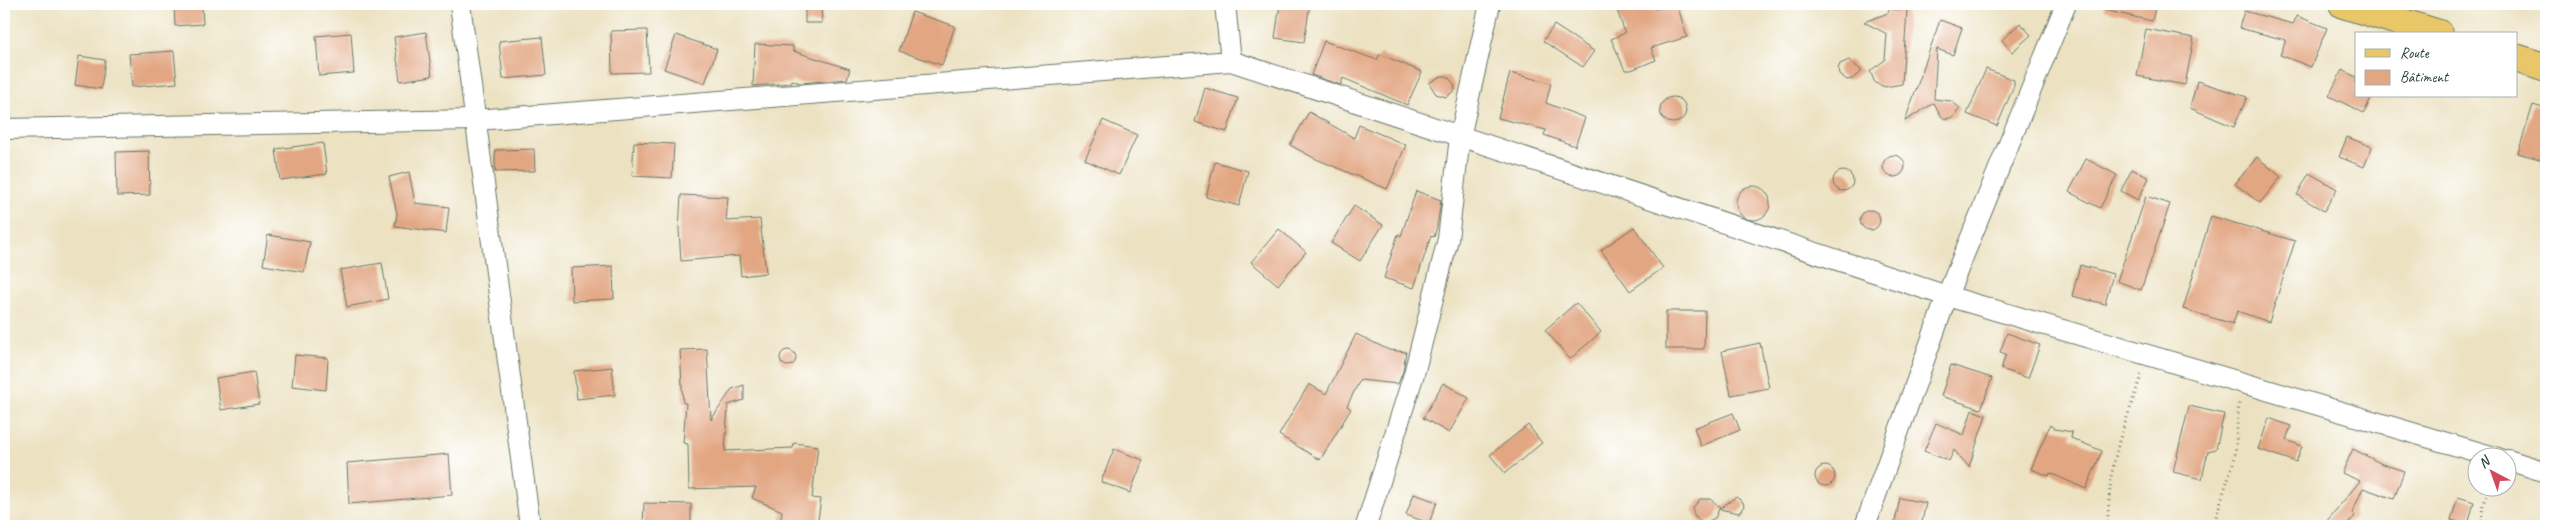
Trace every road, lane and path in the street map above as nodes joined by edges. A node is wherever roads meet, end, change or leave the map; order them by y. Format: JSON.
{"nodes":[{"id":1,"x":460,"y":4,"type":"edge"},
{"id":2,"x":1225,"y":4,"type":"edge"},
{"id":3,"x":1490,"y":4,"type":"edge"},
{"id":4,"x":2066,"y":4,"type":"edge"},
{"id":5,"x":2343,"y":4,"type":"edge"},
{"id":6,"x":2432,"y":32,"type":"edge"},
{"id":7,"x":2518,"y":59,"type":"edge"},
{"id":8,"x":1231,"y":62,"type":"junction"},
{"id":9,"x":2546,"y":68,"type":"edge"},
{"id":10,"x":476,"y":120,"type":"junction"},
{"id":11,"x":4,"y":129,"type":"edge"},
{"id":12,"x":1460,"y":137,"type":"junction"},
{"id":13,"x":1947,"y":296,"type":"junction"},
{"id":14,"x":2148,"y":356,"type":"junction"},
{"id":15,"x":2241,"y":382,"type":"junction"},
{"id":16,"x":2468,"y":449,"type":"edge"},
{"id":17,"x":2518,"y":463,"type":"edge"},
{"id":18,"x":2546,"y":472,"type":"edge"},
{"id":19,"x":2485,"y":498,"type":"edge"},
{"id":20,"x":530,"y":526,"type":"edge"},
{"id":21,"x":1366,"y":526,"type":"edge"},
{"id":22,"x":1865,"y":526,"type":"edge"},
{"id":23,"x":2107,"y":526,"type":"edge"},
{"id":24,"x":2213,"y":526,"type":"edge"},
{"id":25,"x":2480,"y":526,"type":"edge"}],
"edges":[{"from":1,"to":10,"type":"street"},
{"from":2,"to":8,"type":"street"},
{"from":3,"to":12,"type":"street"},
{"from":4,"to":13,"type":"street"},
{"from":5,"to":6,"type":"main road"},
{"from":7,"to":9,"type":"main road"},
{"from":8,"to":10,"type":"street"},
{"from":8,"to":12,"type":"street"},
{"from":10,"to":11,"type":"street"},
{"from":10,"to":20,"type":"street"},
{"from":12,"to":13,"type":"street"},
{"from":12,"to":21,"type":"street"},
{"from":13,"to":14,"type":"street"},
{"from":13,"to":22,"type":"street"},
{"from":14,"to":15,"type":"street"},
{"from":14,"to":23,"type":"path"},
{"from":15,"to":16,"type":"street"},
{"from":15,"to":24,"type":"path"},
{"from":17,"to":18,"type":"street"},
{"from":19,"to":25,"type":"path"}]}
